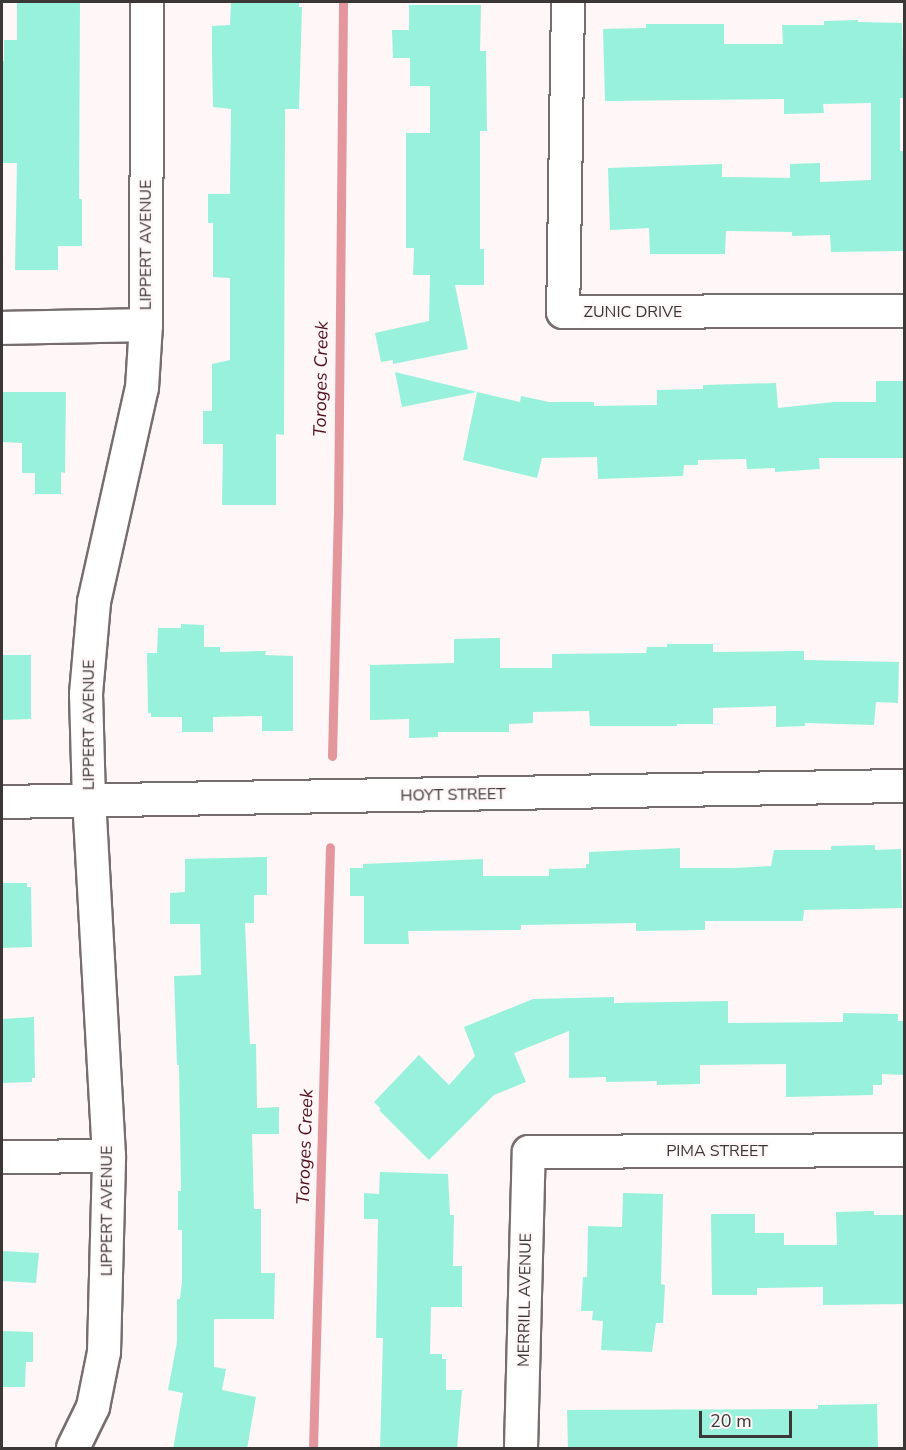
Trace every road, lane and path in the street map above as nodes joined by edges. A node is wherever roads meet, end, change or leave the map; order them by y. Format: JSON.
{"nodes":[{"id":1,"x":147,"y":2,"type":"edge"},
{"id":2,"x":568,"y":2,"type":"edge"},
{"id":3,"x":904,"y":311,"type":"edge"},
{"id":4,"x":146,"y":325,"type":"junction"},
{"id":5,"x":2,"y":328,"type":"edge"},
{"id":6,"x":904,"y":786,"type":"edge"},
{"id":7,"x":89,"y":801,"type":"junction"},
{"id":8,"x":2,"y":802,"type":"edge"},
{"id":9,"x":904,"y":1150,"type":"edge"},
{"id":10,"x":529,"y":1152,"type":"joint"},
{"id":11,"x":109,"y":1156,"type":"junction"},
{"id":12,"x":2,"y":1157,"type":"edge"},
{"id":13,"x":73,"y":1449,"type":"edge"},
{"id":14,"x":521,"y":1449,"type":"edge"}],
"edges":[{"from":1,"to":4,"type":"street","name":"LIPPERT AVENUE"},
{"from":2,"to":3,"type":"street","name":"ZUNIC DRIVE"},
{"from":4,"to":5,"type":"street"},
{"from":4,"to":7,"type":"street","name":"LIPPERT AVENUE"},
{"from":6,"to":7,"type":"street","name":"HOYT STREET"},
{"from":7,"to":8,"type":"street","name":"HOYT STREET"},
{"from":7,"to":11,"type":"street","name":"LIPPERT AVENUE"},
{"from":9,"to":10,"type":"street","name":"PIMA STREET"},
{"from":10,"to":14,"type":"street","name":"MERRILL AVENUE"},
{"from":11,"to":12,"type":"street"},
{"from":11,"to":13,"type":"street","name":"LIPPERT AVENUE"}]}
